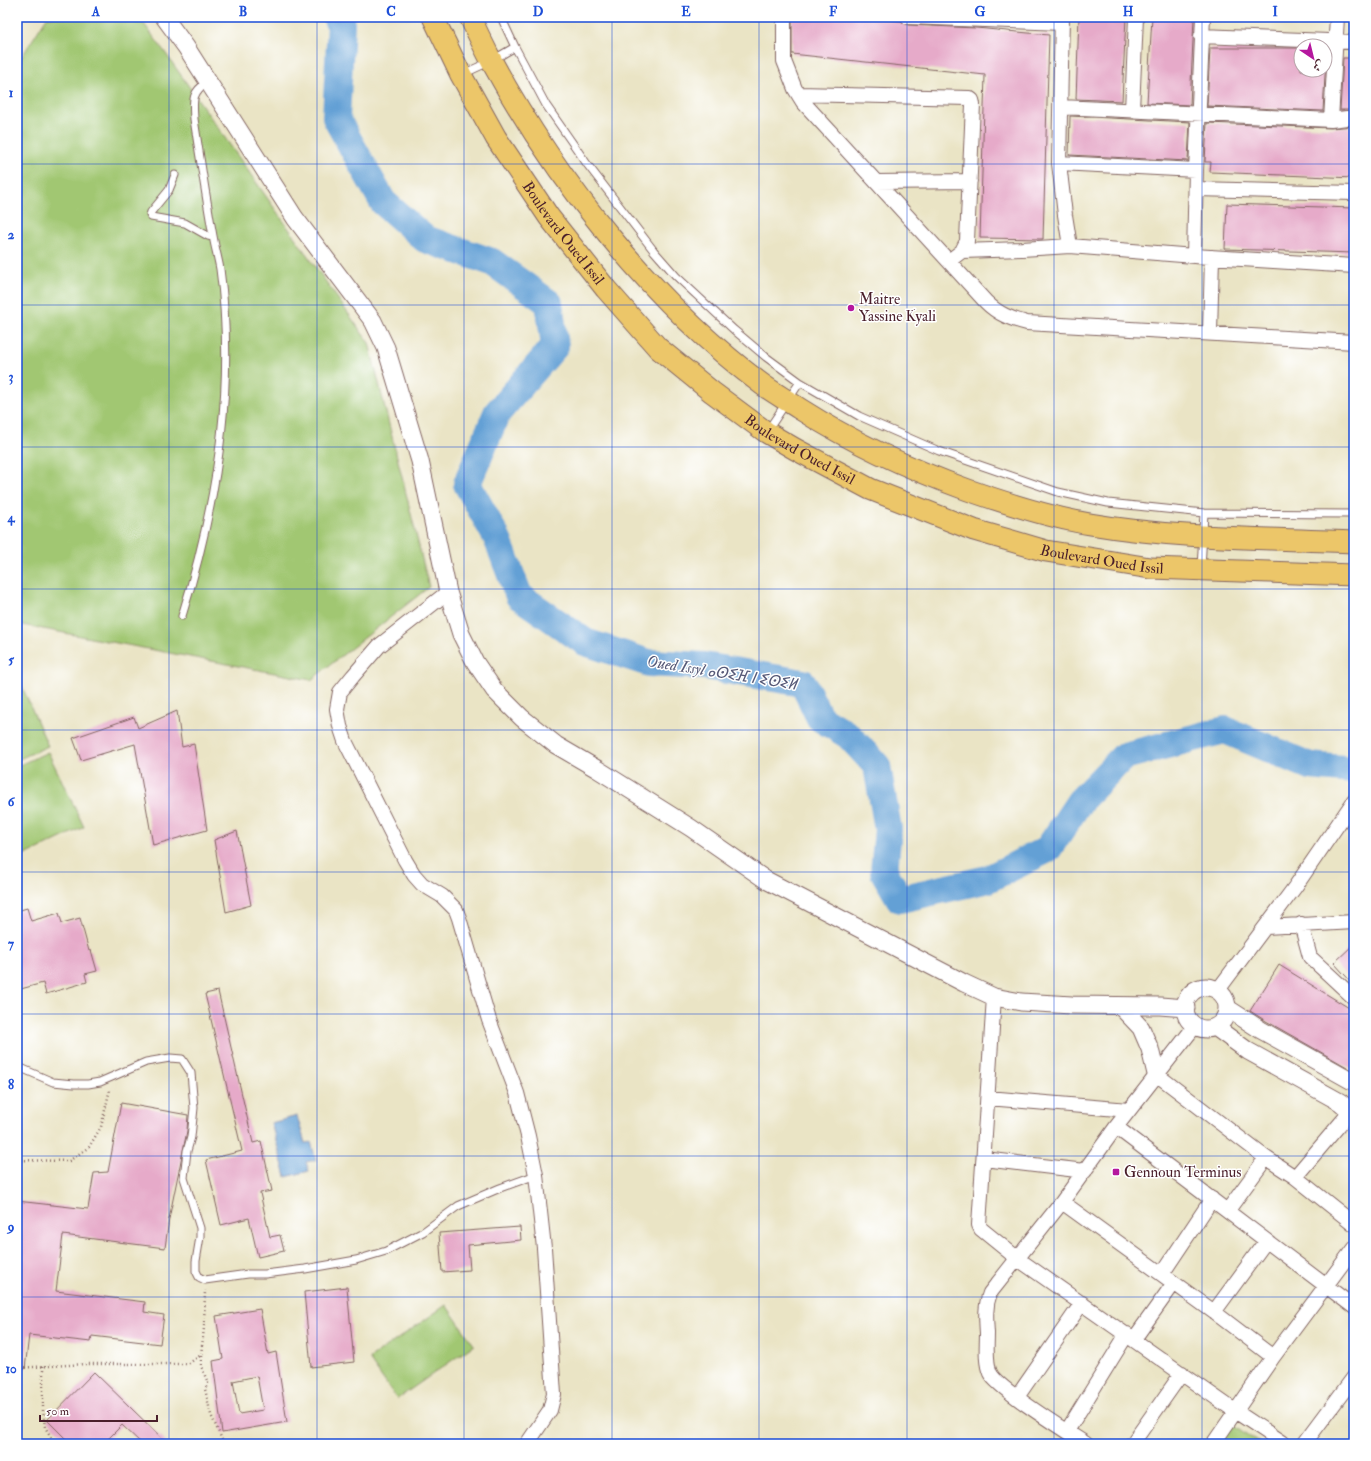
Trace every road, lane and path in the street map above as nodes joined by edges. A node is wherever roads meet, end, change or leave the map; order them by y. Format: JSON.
{"nodes":[{"id":1,"x":164,"y":17,"type":"edge"},
{"id":2,"x":433,"y":17,"type":"edge"},
{"id":3,"x":470,"y":17,"type":"edge"},
{"id":4,"x":501,"y":17,"type":"edge"},
{"id":5,"x":784,"y":17,"type":"edge"},
{"id":6,"x":908,"y":17,"type":"edge"},
{"id":7,"x":912,"y":17,"type":"edge"},
{"id":8,"x":1136,"y":17,"type":"edge"},
{"id":9,"x":1203,"y":17,"type":"edge"},
{"id":10,"x":1337,"y":17,"type":"edge"},
{"id":11,"x":1062,"y":20,"type":"edge"},
{"id":12,"x":1201,"y":36,"type":"junction"},
{"id":13,"x":1335,"y":42,"type":"junction"},
{"id":14,"x":1354,"y":42,"type":"edge"},
{"id":15,"x":515,"y":47,"type":"junction"},
{"id":16,"x":491,"y":61,"type":"junction"},
{"id":17,"x":461,"y":75,"type":"junction"},
{"id":18,"x":208,"y":82,"type":"junction"},
{"id":19,"x":798,"y":94,"type":"junction"},
{"id":20,"x":1061,"y":108,"type":"junction"},
{"id":21,"x":1132,"y":110,"type":"junction"},
{"id":22,"x":1199,"y":113,"type":"junction"},
{"id":23,"x":1354,"y":118,"type":"edge"},
{"id":24,"x":1331,"y":120,"type":"junction"},
{"id":25,"x":1059,"y":163,"type":"junction"},
{"id":26,"x":1196,"y":170,"type":"junction"},
{"id":27,"x":175,"y":175,"type":"dead end"},
{"id":28,"x":970,"y":181,"type":"junction"},
{"id":29,"x":876,"y":182,"type":"junction"},
{"id":30,"x":1196,"y":188,"type":"junction"},
{"id":31,"x":1354,"y":193,"type":"edge"},
{"id":32,"x":213,"y":237,"type":"junction"},
{"id":33,"x":1070,"y":246,"type":"junction"},
{"id":34,"x":962,"y":251,"type":"junction"},
{"id":35,"x":1194,"y":256,"type":"junction"},
{"id":36,"x":1212,"y":257,"type":"junction"},
{"id":37,"x":949,"y":261,"type":"junction"},
{"id":38,"x":1354,"y":266,"type":"edge"},
{"id":39,"x":1210,"y":333,"type":"junction"},
{"id":40,"x":1354,"y":342,"type":"edge"},
{"id":41,"x":800,"y":382,"type":"junction"},
{"id":42,"x":788,"y":401,"type":"junction"},
{"id":43,"x":766,"y":432,"type":"junction"},
{"id":44,"x":1204,"y":513,"type":"junction"},
{"id":45,"x":1354,"y":514,"type":"edge"},
{"id":46,"x":1203,"y":536,"type":"junction"},
{"id":47,"x":1354,"y":542,"type":"edge"},
{"id":48,"x":1201,"y":569,"type":"junction"},
{"id":49,"x":1354,"y":575,"type":"edge"},
{"id":50,"x":448,"y":592,"type":"junction"},
{"id":51,"x":182,"y":616,"type":"dead end"},
{"id":52,"x":1354,"y":801,"type":"edge"},
{"id":53,"x":1354,"y":922,"type":"edge"},
{"id":54,"x":1301,"y":924,"type":"junction"},
{"id":55,"x":1266,"y":927,"type":"junction"},
{"id":56,"x":1218,"y":990,"type":"junction"},
{"id":57,"x":994,"y":997,"type":"junction"},
{"id":58,"x":1354,"y":997,"type":"edge"},
{"id":59,"x":1121,"y":1006,"type":"junction"},
{"id":60,"x":1186,"y":1008,"type":"junction"},
{"id":61,"x":1227,"y":1008,"type":"junction"},
{"id":62,"x":1194,"y":1026,"type":"junction"},
{"id":63,"x":1215,"y":1027,"type":"junction"},
{"id":64,"x":17,"y":1064,"type":"edge"},
{"id":65,"x":1156,"y":1074,"type":"junction"},
{"id":66,"x":113,"y":1077,"type":"junction"},
{"id":67,"x":1354,"y":1082,"type":"edge"},
{"id":68,"x":988,"y":1098,"type":"junction"},
{"id":69,"x":1129,"y":1110,"type":"junction"},
{"id":70,"x":1352,"y":1113,"type":"edge"},
{"id":71,"x":1116,"y":1127,"type":"junction"},
{"id":72,"x":1266,"y":1158,"type":"junction"},
{"id":73,"x":984,"y":1159,"type":"junction"},
{"id":74,"x":17,"y":1160,"type":"edge"},
{"id":75,"x":1085,"y":1171,"type":"junction"},
{"id":76,"x":536,"y":1175,"type":"junction"},
{"id":77,"x":1295,"y":1177,"type":"junction"},
{"id":78,"x":1212,"y":1199,"type":"junction"},
{"id":79,"x":1062,"y":1202,"type":"junction"},
{"id":80,"x":1228,"y":1210,"type":"junction"},
{"id":81,"x":1354,"y":1224,"type":"edge"},
{"id":82,"x":1266,"y":1240,"type":"junction"},
{"id":83,"x":1354,"y":1248,"type":"edge"},
{"id":84,"x":1018,"y":1259,"type":"junction"},
{"id":85,"x":1162,"y":1274,"type":"junction"},
{"id":86,"x":205,"y":1280,"type":"junction"},
{"id":87,"x":1174,"y":1283,"type":"junction"},
{"id":88,"x":1326,"y":1287,"type":"junction"},
{"id":89,"x":1082,"y":1303,"type":"junction"},
{"id":90,"x":1354,"y":1307,"type":"edge"},
{"id":91,"x":1214,"y":1312,"type":"junction"},
{"id":92,"x":1131,"y":1337,"type":"junction"},
{"id":93,"x":201,"y":1355,"type":"junction"},
{"id":94,"x":1273,"y":1358,"type":"junction"},
{"id":95,"x":43,"y":1366,"type":"junction"},
{"id":96,"x":17,"y":1368,"type":"edge"},
{"id":97,"x":1182,"y":1373,"type":"junction"},
{"id":98,"x":1354,"y":1377,"type":"edge"},
{"id":99,"x":1017,"y":1397,"type":"junction"},
{"id":100,"x":1235,"y":1411,"type":"junction"},
{"id":101,"x":1067,"y":1432,"type":"junction"},
{"id":102,"x":55,"y":1444,"type":"edge"},
{"id":103,"x":224,"y":1444,"type":"edge"},
{"id":104,"x":527,"y":1444,"type":"edge"},
{"id":105,"x":1086,"y":1444,"type":"edge"},
{"id":106,"x":1132,"y":1444,"type":"edge"},
{"id":107,"x":1213,"y":1444,"type":"edge"},
{"id":108,"x":1285,"y":1444,"type":"edge"},
{"id":109,"x":1304,"y":1444,"type":"edge"}],
"edges":[{"from":1,"to":18,"type":"street"},
{"from":2,"to":17,"type":"main road","name":"Boulevard Oued Issil"},
{"from":3,"to":16,"type":"main road"},
{"from":4,"to":15,"type":"lane"},
{"from":5,"to":19,"type":"street"},
{"from":6,"to":7,"type":"street"},
{"from":7,"to":11,"type":"street"},
{"from":8,"to":21,"type":"street"},
{"from":9,"to":12,"type":"street"},
{"from":10,"to":13,"type":"street"},
{"from":11,"to":20,"type":"street"},
{"from":12,"to":13,"type":"street"},
{"from":12,"to":22,"type":"street"},
{"from":13,"to":14,"type":"street"},
{"from":13,"to":24,"type":"street"},
{"from":15,"to":16,"type":"lane"},
{"from":15,"to":41,"type":"lane"},
{"from":16,"to":17,"type":"lane"},
{"from":16,"to":42,"type":"main road"},
{"from":17,"to":43,"type":"main road","name":"Boulevard Oued Issil"},
{"from":18,"to":32,"type":"lane"},
{"from":18,"to":50,"type":"street"},
{"from":19,"to":28,"type":"street"},
{"from":19,"to":29,"type":"street"},
{"from":20,"to":21,"type":"street"},
{"from":20,"to":25,"type":"street"},
{"from":21,"to":22,"type":"street"},
{"from":22,"to":24,"type":"street"},
{"from":22,"to":26,"type":"street"},
{"from":23,"to":24,"type":"street"},
{"from":25,"to":26,"type":"street"},
{"from":25,"to":33,"type":"street"},
{"from":26,"to":30,"type":"street"},
{"from":27,"to":32,"type":"lane"},
{"from":28,"to":29,"type":"street"},
{"from":28,"to":34,"type":"street"},
{"from":29,"to":37,"type":"street"},
{"from":30,"to":31,"type":"street"},
{"from":30,"to":35,"type":"street"},
{"from":32,"to":51,"type":"lane"},
{"from":33,"to":34,"type":"street"},
{"from":33,"to":35,"type":"street"},
{"from":34,"to":37,"type":"street"},
{"from":35,"to":36,"type":"street"},
{"from":36,"to":38,"type":"street"},
{"from":36,"to":39,"type":"street"},
{"from":37,"to":39,"type":"street"},
{"from":39,"to":40,"type":"street"},
{"from":41,"to":42,"type":"lane"},
{"from":41,"to":44,"type":"lane"},
{"from":42,"to":43,"type":"lane"},
{"from":42,"to":46,"type":"main road"},
{"from":43,"to":48,"type":"main road","name":"Boulevard Oued Issil"},
{"from":44,"to":45,"type":"lane"},
{"from":44,"to":46,"type":"lane"},
{"from":46,"to":47,"type":"main road"},
{"from":46,"to":48,"type":"lane"},
{"from":48,"to":49,"type":"main road","name":"Boulevard Oued Issil"},
{"from":50,"to":57,"type":"street"},
{"from":50,"to":76,"type":"street"},
{"from":52,"to":55,"type":"street"},
{"from":53,"to":54,"type":"street"},
{"from":54,"to":55,"type":"street"},
{"from":54,"to":58,"type":"street"},
{"from":55,"to":56,"type":"street"},
{"from":56,"to":60,"type":"street"},
{"from":56,"to":61,"type":"street"},
{"from":57,"to":59,"type":"street"},
{"from":57,"to":68,"type":"street"},
{"from":59,"to":60,"type":"street"},
{"from":59,"to":65,"type":"street"},
{"from":60,"to":62,"type":"street"},
{"from":61,"to":63,"type":"street"},
{"from":61,"to":67,"type":"street"},
{"from":62,"to":63,"type":"street"},
{"from":62,"to":65,"type":"street"},
{"from":63,"to":70,"type":"street"},
{"from":64,"to":66,"type":"lane"},
{"from":65,"to":69,"type":"street"},
{"from":65,"to":72,"type":"street"},
{"from":66,"to":74,"type":"path"},
{"from":66,"to":86,"type":"lane"},
{"from":68,"to":69,"type":"street"},
{"from":68,"to":73,"type":"street"},
{"from":69,"to":71,"type":"street"},
{"from":70,"to":77,"type":"street"},
{"from":71,"to":75,"type":"street"},
{"from":71,"to":78,"type":"street"},
{"from":72,"to":77,"type":"street"},
{"from":72,"to":80,"type":"street"},
{"from":73,"to":75,"type":"street"},
{"from":73,"to":84,"type":"street"},
{"from":75,"to":79,"type":"street"},
{"from":76,"to":86,"type":"lane"},
{"from":76,"to":104,"type":"street"},
{"from":77,"to":81,"type":"street"},
{"from":78,"to":80,"type":"street"},
{"from":78,"to":85,"type":"street"},
{"from":79,"to":84,"type":"street"},
{"from":79,"to":85,"type":"street"},
{"from":80,"to":82,"type":"street"},
{"from":82,"to":88,"type":"street"},
{"from":82,"to":91,"type":"street"},
{"from":83,"to":88,"type":"street"},
{"from":84,"to":89,"type":"street"},
{"from":84,"to":99,"type":"street"},
{"from":85,"to":87,"type":"street"},
{"from":86,"to":93,"type":"path"},
{"from":87,"to":91,"type":"street"},
{"from":87,"to":92,"type":"street"},
{"from":88,"to":90,"type":"street"},
{"from":88,"to":94,"type":"street"},
{"from":89,"to":92,"type":"street"},
{"from":89,"to":99,"type":"street"},
{"from":91,"to":94,"type":"street"},
{"from":92,"to":97,"type":"street"},
{"from":92,"to":101,"type":"street"},
{"from":93,"to":95,"type":"path"},
{"from":93,"to":103,"type":"path"},
{"from":94,"to":100,"type":"street"},
{"from":95,"to":96,"type":"path"},
{"from":95,"to":102,"type":"path"},
{"from":97,"to":100,"type":"street"},
{"from":97,"to":106,"type":"street"},
{"from":98,"to":109,"type":"street"},
{"from":99,"to":101,"type":"street"},
{"from":100,"to":107,"type":"street"},
{"from":100,"to":108,"type":"street"},
{"from":101,"to":105,"type":"street"}]}
